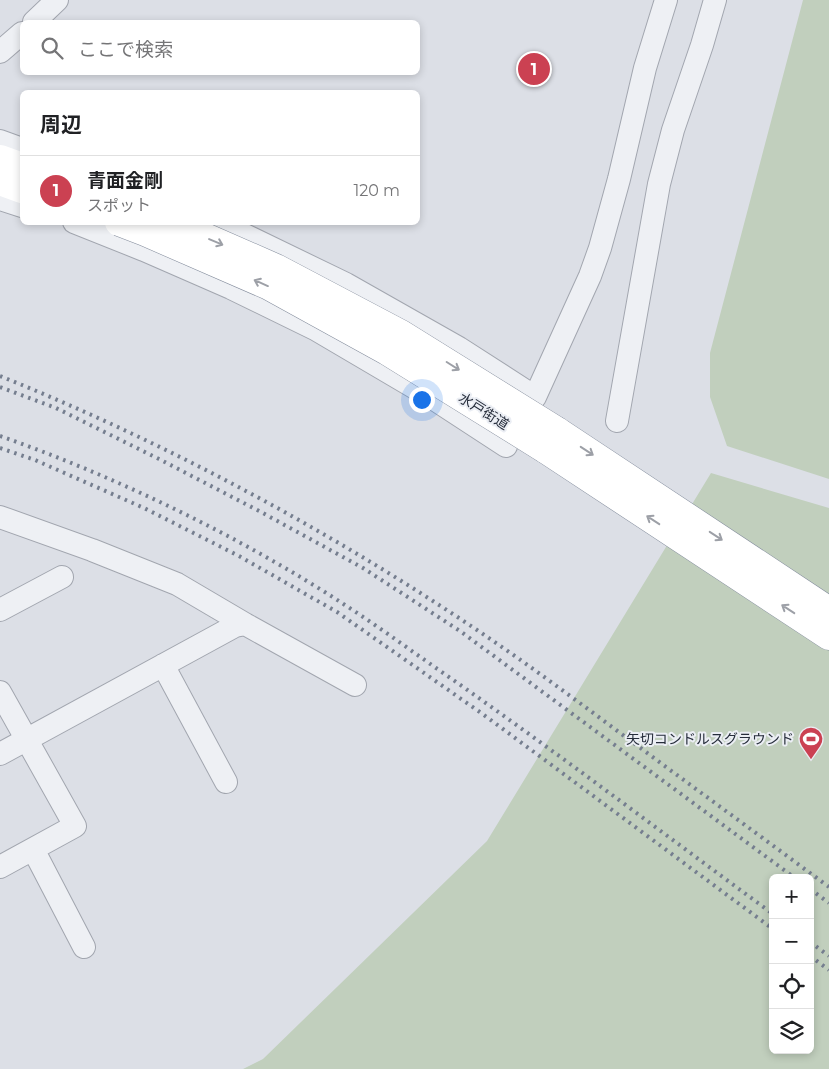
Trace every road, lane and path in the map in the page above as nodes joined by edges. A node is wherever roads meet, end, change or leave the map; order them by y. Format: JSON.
{"nodes":[{"id":1,"x":57,"y":0,"type":"edge"},
{"id":2,"x":666,"y":0,"type":"edge"},
{"id":3,"x":715,"y":0,"type":"edge"},
{"id":4,"x":36,"y":20,"type":"edge"},
{"id":5,"x":20,"y":34,"type":"edge"},
{"id":6,"x":0,"y":52,"type":"edge"},
{"id":7,"x":0,"y":141,"type":"edge"},
{"id":8,"x":20,"y":148,"type":"edge"},
{"id":9,"x":0,"y":159,"type":"edge"},
{"id":10,"x":20,"y":166,"type":"edge"},
{"id":11,"x":0,"y":181,"type":"edge"},
{"id":12,"x":20,"y":188,"type":"edge"},
{"id":13,"x":0,"y":199,"type":"edge"},
{"id":14,"x":20,"y":205,"type":"edge"},
{"id":15,"x":82,"y":225,"type":"edge"},
{"id":16,"x":127,"y":225,"type":"edge"},
{"id":17,"x":178,"y":225,"type":"edge"},
{"id":18,"x":224,"y":225,"type":"edge"},
{"id":19,"x":617,"y":421,"type":"dead end"},
{"id":20,"x":551,"y":440,"type":"junction"},
{"id":21,"x":506,"y":446,"type":"dead end"},
{"id":22,"x":611,"y":480,"type":"junction"},
{"id":23,"x":0,"y":517,"type":"edge"},
{"id":24,"x":62,"y":577,"type":"dead end"},
{"id":25,"x":0,"y":610,"type":"edge"},
{"id":26,"x":829,"y":611,"type":"edge"},
{"id":27,"x":245,"y":624,"type":"junction"},
{"id":28,"x":829,"y":636,"type":"edge"},
{"id":29,"x":163,"y":665,"type":"junction"},
{"id":30,"x":355,"y":685,"type":"dead end"},
{"id":31,"x":0,"y":692,"type":"edge"},
{"id":32,"x":28,"y":740,"type":"junction"},
{"id":33,"x":0,"y":754,"type":"edge"},
{"id":34,"x":226,"y":782,"type":"dead end"},
{"id":35,"x":33,"y":849,"type":"junction"},
{"id":36,"x":0,"y":867,"type":"edge"},
{"id":37,"x":84,"y":947,"type":"dead end"}],
"edges":[{"from":1,"to":4,"type":"street"},
{"from":2,"to":18,"type":"street"},
{"from":3,"to":19,"type":"street"},
{"from":5,"to":6,"type":"street"},
{"from":7,"to":8,"type":"street"},
{"from":9,"to":10,"type":"highway"},
{"from":11,"to":12,"type":"highway"},
{"from":13,"to":14,"type":"street"},
{"from":15,"to":21,"type":"street"},
{"from":20,"to":16,"type":"highway","name":"水戸街道","one_way":true,"bridge":true},
{"from":17,"to":20,"type":"highway","name":"水戸街道","one_way":true,"bridge":true},
{"from":20,"to":22,"type":"highway","name":"水戸街道"},
{"from":22,"to":26,"type":"highway","name":"水戸街道","one_way":true},
{"from":28,"to":22,"type":"highway","name":"水戸街道","one_way":true},
{"from":23,"to":27,"type":"street"},
{"from":24,"to":25,"type":"street"},
{"from":27,"to":29,"type":"street"},
{"from":27,"to":30,"type":"street"},
{"from":29,"to":32,"type":"street"},
{"from":29,"to":34,"type":"street"},
{"from":31,"to":32,"type":"street"},
{"from":32,"to":33,"type":"street"},
{"from":32,"to":35,"type":"street"},
{"from":35,"to":36,"type":"street"},
{"from":35,"to":37,"type":"street"}]}
